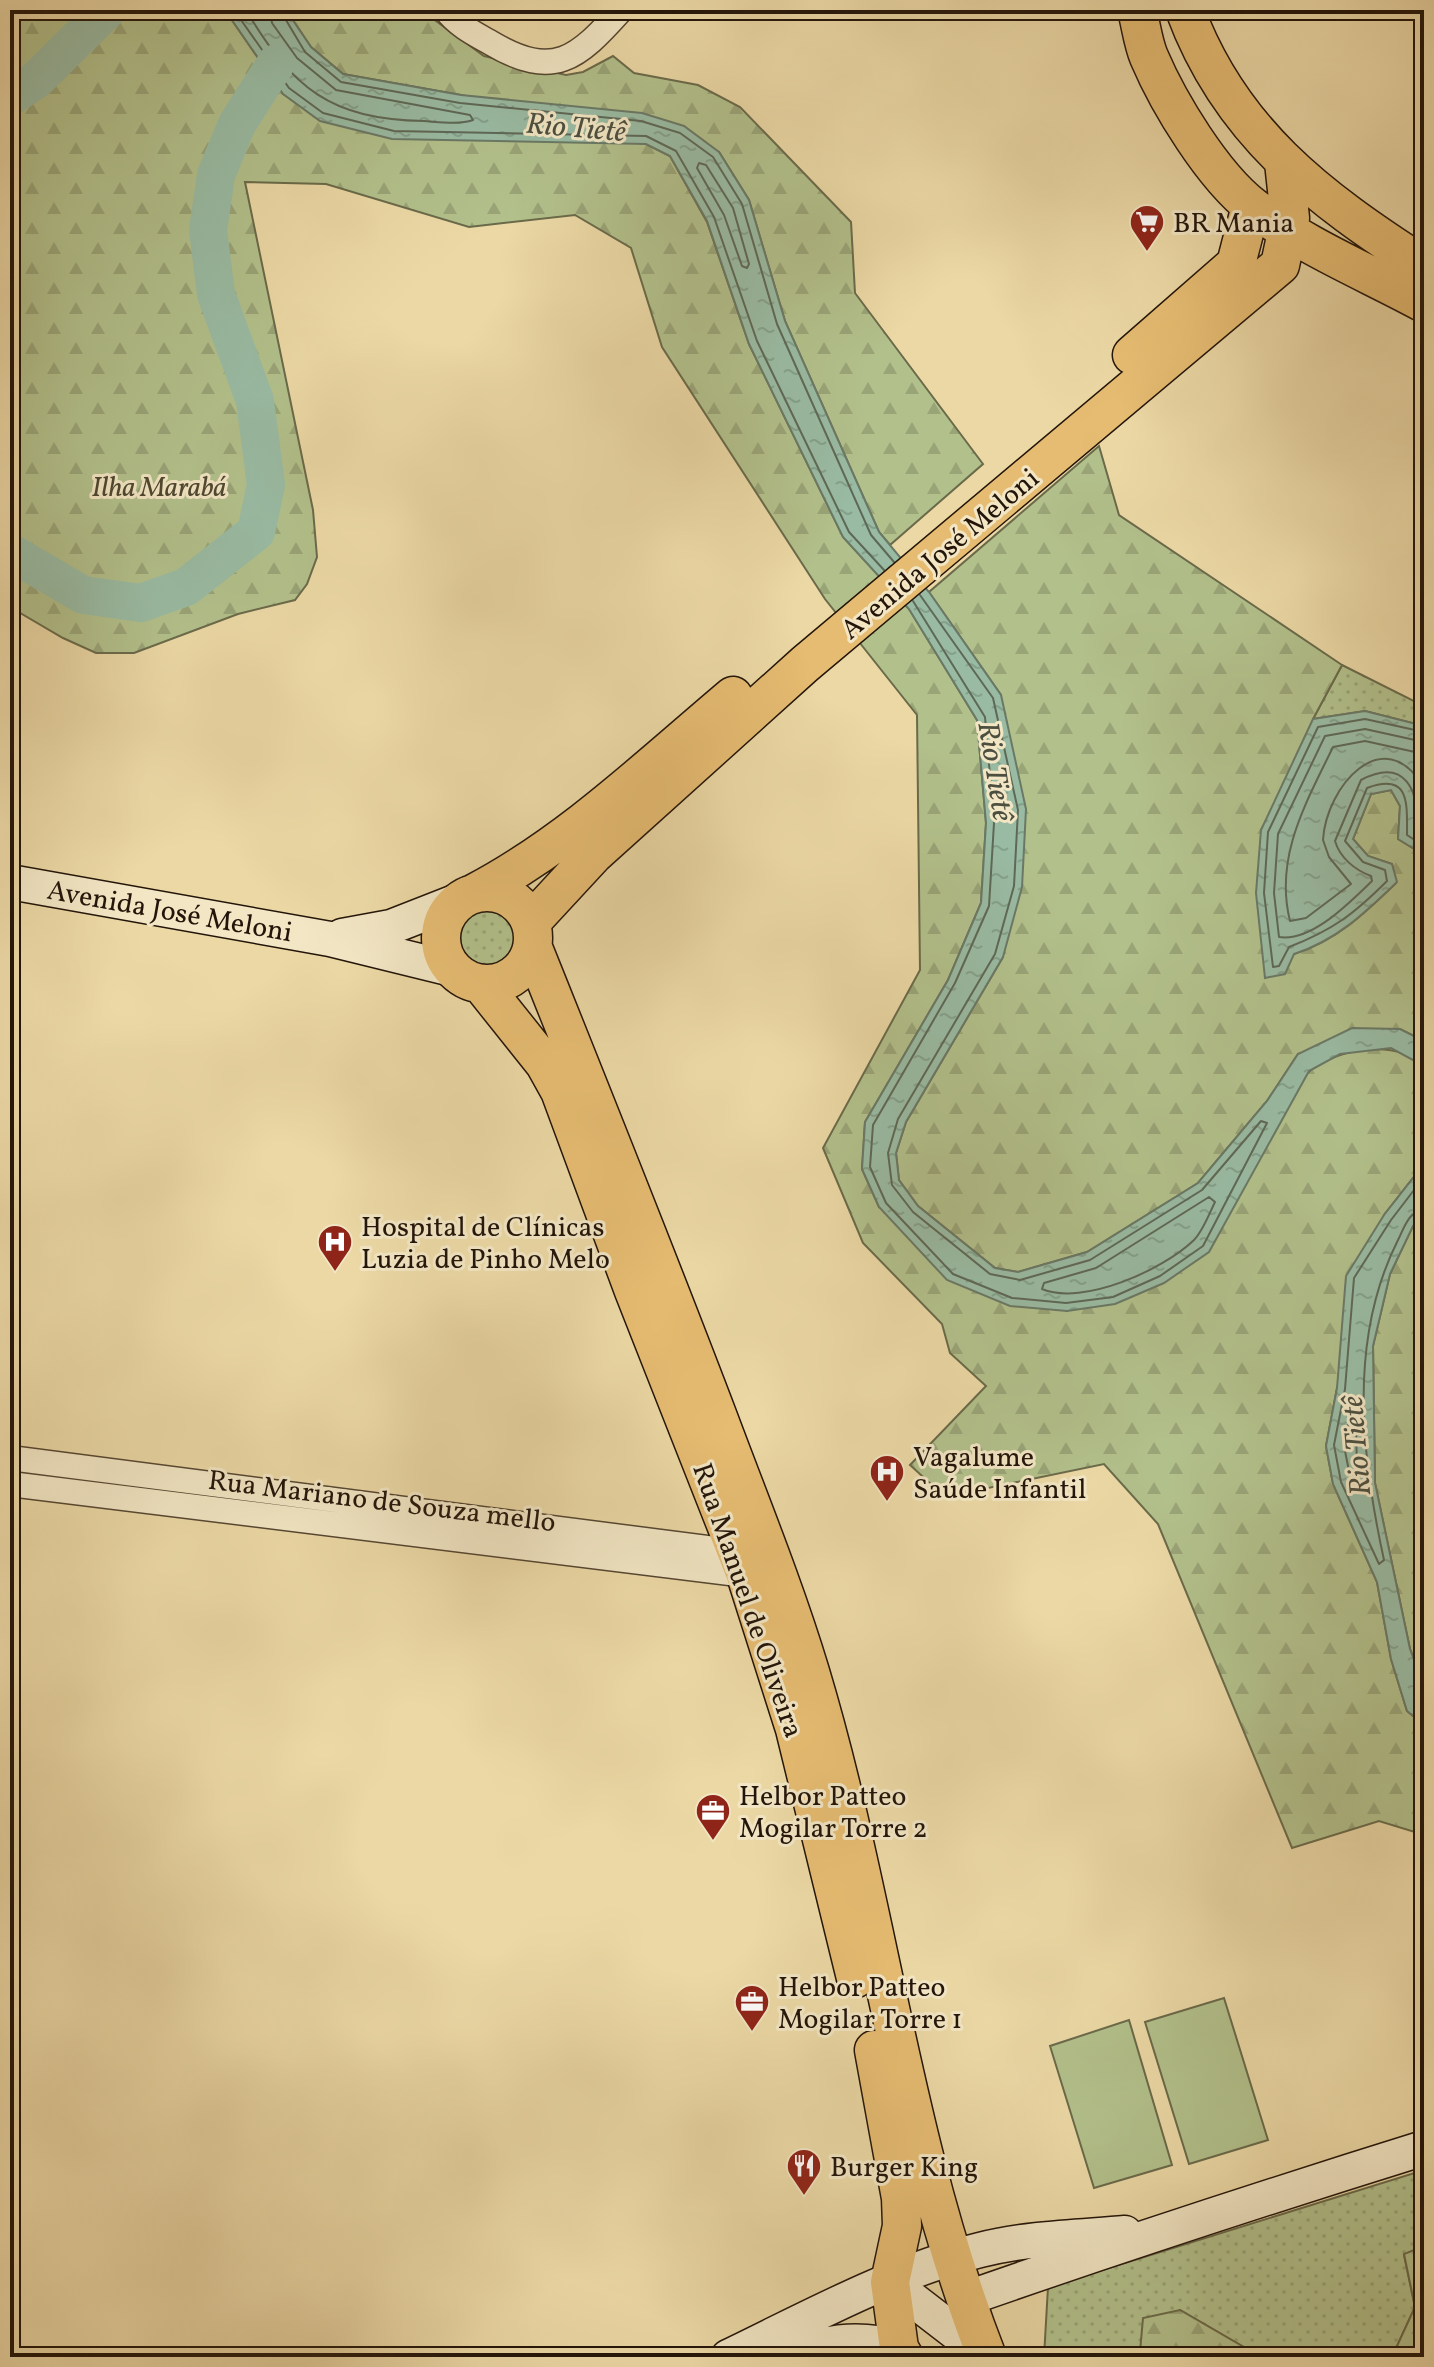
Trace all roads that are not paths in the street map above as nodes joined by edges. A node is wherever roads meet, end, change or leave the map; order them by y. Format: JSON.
{"nodes":[{"id":1,"x":446,"y":10,"type":"edge"},
{"id":2,"x":621,"y":10,"type":"edge"},
{"id":3,"x":1137,"y":10,"type":"edge"},
{"id":4,"x":1185,"y":10,"type":"edge"},
{"id":5,"x":1284,"y":162,"type":"junction"},
{"id":6,"x":1251,"y":206,"type":"junction"},
{"id":7,"x":1289,"y":231,"type":"junction"},
{"id":8,"x":1424,"y":266,"type":"edge"},
{"id":9,"x":1424,"y":303,"type":"edge"},
{"id":10,"x":944,"y":532,"type":"junction"},
{"id":11,"x":800,"y":654,"type":"junction"},
{"id":12,"x":10,"y":882,"type":"edge"},
{"id":13,"x":467,"y":897,"type":"junction"},
{"id":14,"x":532,"y":935,"type":"junction"},
{"id":15,"x":330,"y":939,"type":"junction"},
{"id":16,"x":467,"y":977,"type":"junction"},
{"id":17,"x":10,"y":1458,"type":"edge"},
{"id":18,"x":10,"y":1484,"type":"edge"},
{"id":19,"x":742,"y":1564,"type":"junction"},
{"id":20,"x":1424,"y":2148,"type":"edge"},
{"id":21,"x":1161,"y":2230,"type":"junction"},
{"id":22,"x":950,"y":2252,"type":"junction"},
{"id":23,"x":890,"y":2282,"type":"junction"},
{"id":24,"x":965,"y":2299,"type":"junction"},
{"id":25,"x":902,"y":2352,"type":"edge"},
{"id":26,"x":987,"y":2356,"type":"edge"},
{"id":27,"x":728,"y":2357,"type":"edge"},
{"id":28,"x":790,"y":2357,"type":"edge"}],
"edges":[{"from":1,"to":2,"type":"street"},
{"from":3,"to":6,"type":"main road"},
{"from":4,"to":5,"type":"main road"},
{"from":5,"to":7,"type":"main road","name":"Avenida José Meloni"},
{"from":5,"to":8,"type":"main road"},
{"from":6,"to":7,"type":"main road"},
{"from":6,"to":10,"type":"main road","name":"Avenida José Meloni"},
{"from":7,"to":9,"type":"main road"},
{"from":7,"to":10,"type":"main road","name":"Avenida José Meloni"},
{"from":10,"to":11,"type":"main road","name":"Avenida José Meloni"},
{"from":11,"to":13,"type":"main road","name":"Avenida José Meloni"},
{"from":11,"to":14,"type":"main road","name":"Avenida José Meloni"},
{"from":12,"to":15,"type":"main road","name":"Avenida José Meloni"},
{"from":13,"to":14,"type":"main road"},
{"from":13,"to":15,"type":"main road","name":"Avenida José Meloni"},
{"from":13,"to":16,"type":"main road"},
{"from":14,"to":16,"type":"main road"},
{"from":14,"to":22,"type":"main road","name":"Rua Manuel de Oliveira"},
{"from":15,"to":16,"type":"main road","name":"Avenida José Meloni"},
{"from":16,"to":19,"type":"main road","name":"Rua Manuel de Oliveira"},
{"from":17,"to":19,"type":"street","name":"Rua Mariano de Souza mello"},
{"from":18,"to":19,"type":"street","name":"Rua Mariano de Souza mello"},
{"from":19,"to":23,"type":"main road","name":"Rua Manuel de Oliveira"},
{"from":20,"to":21,"type":"main road"},
{"from":21,"to":22,"type":"main road"},
{"from":21,"to":24,"type":"main road"},
{"from":22,"to":23,"type":"main road"},
{"from":22,"to":24,"type":"main road","name":"Rua Manuel de Oliveira"},
{"from":23,"to":25,"type":"main road","name":"Rua Manuel de Oliveira"},
{"from":23,"to":26,"type":"main road"},
{"from":23,"to":27,"type":"main road"},
{"from":24,"to":26,"type":"main road","name":"Rua Manuel de Oliveira"},
{"from":25,"to":28,"type":"main road"}]}
